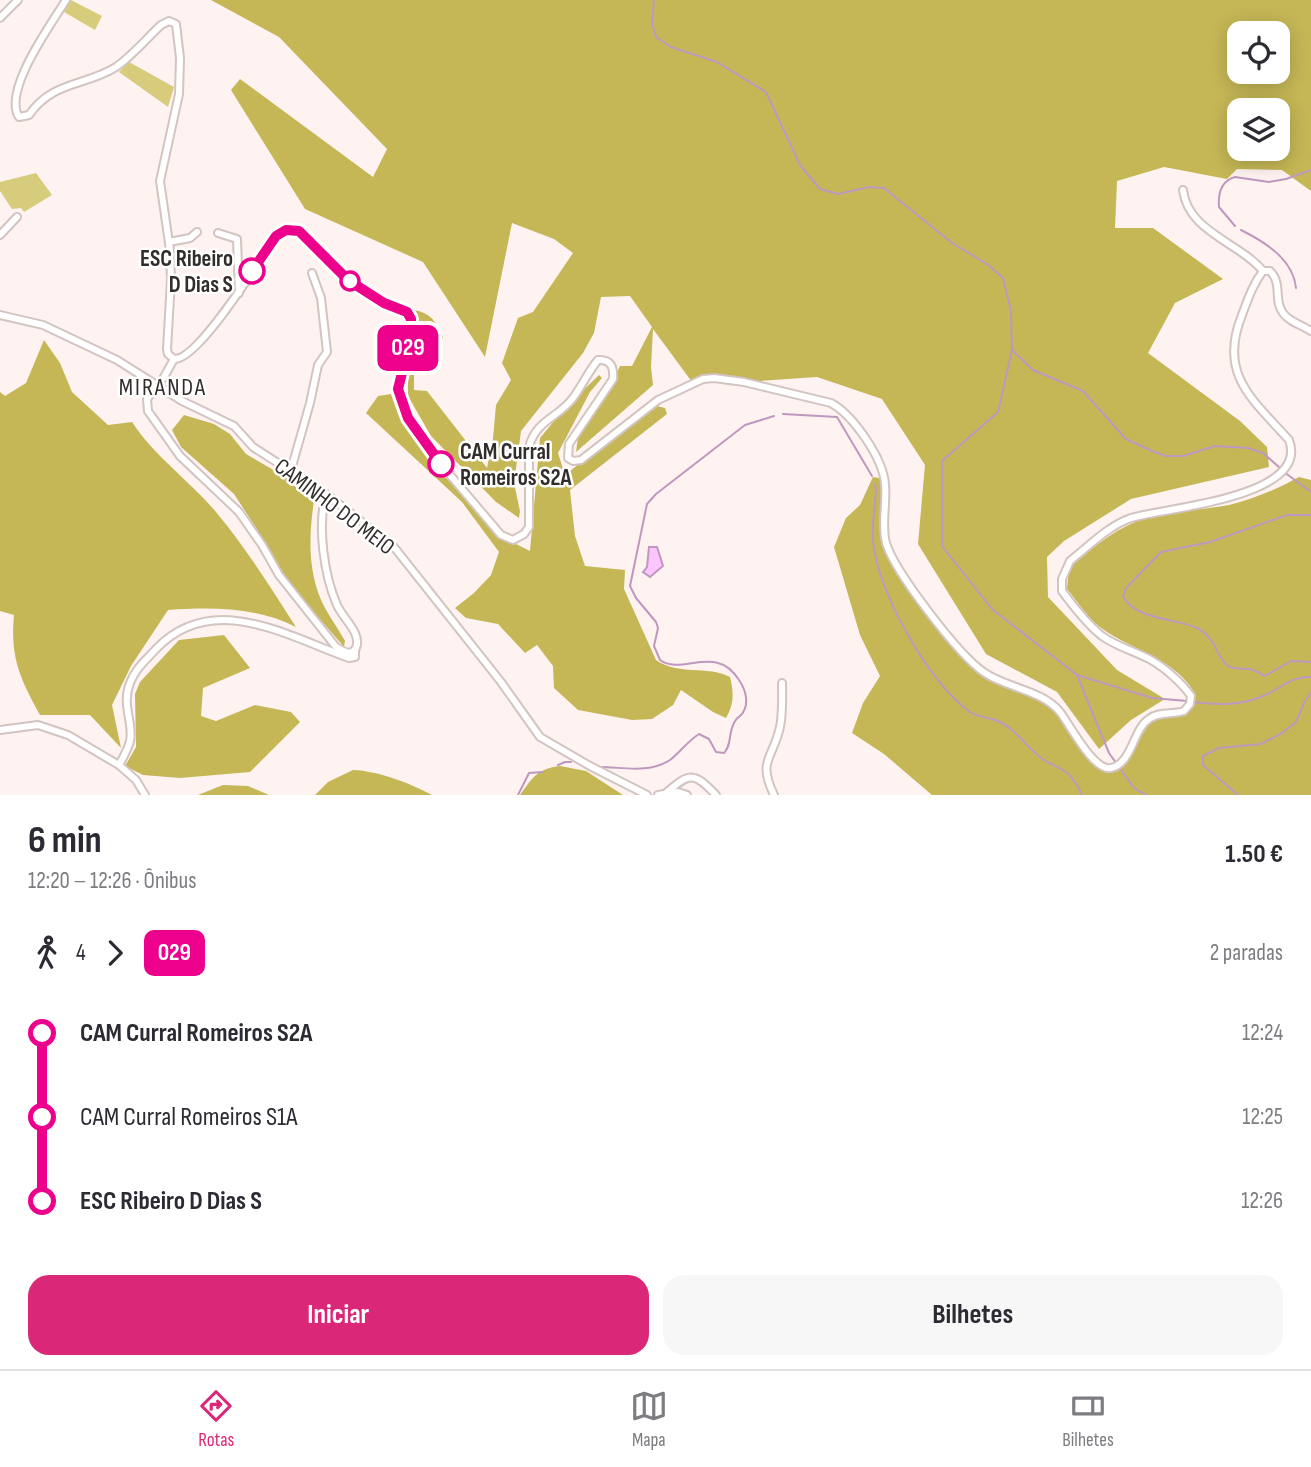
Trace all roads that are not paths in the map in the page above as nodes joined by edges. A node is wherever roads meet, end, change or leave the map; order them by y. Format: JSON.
{"nodes":[{"id":1,"x":18,"y":0,"type":"edge"},
{"id":2,"x":66,"y":0,"type":"edge"},
{"id":3,"x":0,"y":18,"type":"edge"},
{"id":4,"x":1183,"y":190,"type":"dead end"},
{"id":5,"x":17,"y":217,"type":"dead end"},
{"id":6,"x":197,"y":232,"type":"dead end"},
{"id":7,"x":218,"y":233,"type":"dead end"},
{"id":8,"x":0,"y":235,"type":"edge"},
{"id":9,"x":169,"y":242,"type":"junction"},
{"id":10,"x":1263,"y":271,"type":"junction"},
{"id":11,"x":312,"y":274,"type":"dead end"},
{"id":12,"x":239,"y":293,"type":"junction"},
{"id":13,"x":0,"y":315,"type":"edge"},
{"id":14,"x":1311,"y":331,"type":"edge"},
{"id":15,"x":174,"y":359,"type":"junction"},
{"id":16,"x":158,"y":385,"type":"junction"},
{"id":17,"x":291,"y":470,"type":"junction"},
{"id":18,"x":326,"y":494,"type":"junction"},
{"id":19,"x":355,"y":651,"type":"junction"},
{"id":20,"x":782,"y":683,"type":"dead end"},
{"id":21,"x":0,"y":730,"type":"edge"},
{"id":22,"x":119,"y":765,"type":"junction"},
{"id":23,"x":666,"y":793,"type":"junction"},
{"id":24,"x":145,"y":795,"type":"edge"},
{"id":25,"x":647,"y":795,"type":"edge"},
{"id":26,"x":658,"y":795,"type":"edge"},
{"id":27,"x":687,"y":795,"type":"edge"},
{"id":28,"x":716,"y":795,"type":"edge"},
{"id":29,"x":774,"y":795,"type":"edge"}],
"edges":[{"from":1,"to":3,"type":"street"},
{"from":2,"to":9,"type":"street"},
{"from":4,"to":10,"type":"street"},
{"from":5,"to":8,"type":"street"},
{"from":6,"to":9,"type":"street"},
{"from":7,"to":12,"type":"street"},
{"from":9,"to":15,"type":"street"},
{"from":10,"to":12,"type":"street"},
{"from":10,"to":14,"type":"street"},
{"from":11,"to":17,"type":"street"},
{"from":12,"to":15,"type":"street"},
{"from":13,"to":16,"type":"street","name":"CAMINHO DO MEIO"},
{"from":15,"to":16,"type":"street"},
{"from":16,"to":17,"type":"street","name":"CAMINHO DO MEIO"},
{"from":16,"to":19,"type":"street"},
{"from":17,"to":18,"type":"street","name":"CAMINHO DO MEIO"},
{"from":18,"to":19,"type":"street"},
{"from":18,"to":25,"type":"street","name":"CAMINHO DO MEIO"},
{"from":19,"to":22,"type":"street"},
{"from":20,"to":29,"type":"street"},
{"from":21,"to":22,"type":"street"},
{"from":22,"to":24,"type":"street"},
{"from":23,"to":26,"type":"street"},
{"from":23,"to":27,"type":"street"},
{"from":23,"to":28,"type":"street"}]}
